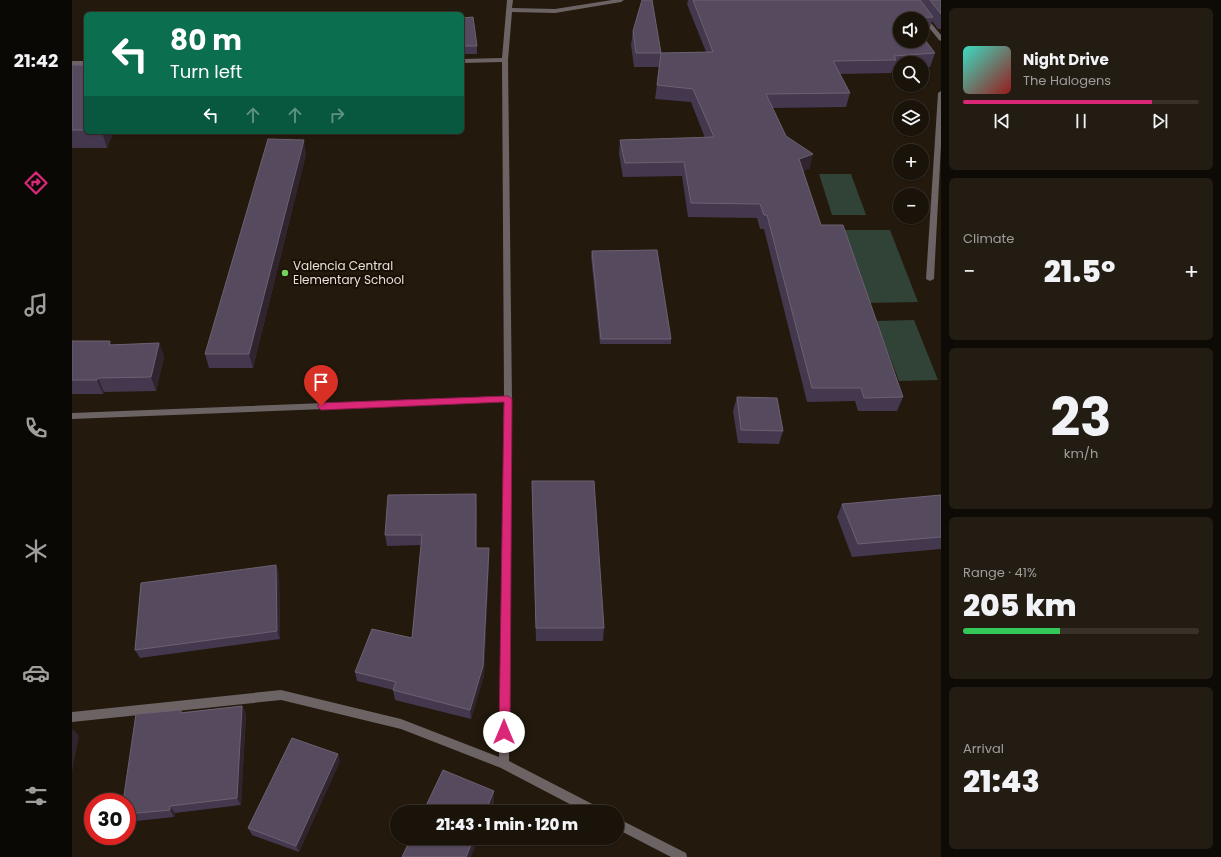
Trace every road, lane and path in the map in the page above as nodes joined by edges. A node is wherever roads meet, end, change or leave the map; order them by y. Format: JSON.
{"nodes":[{"id":1,"x":510,"y":0,"type":"edge"},
{"id":2,"x":621,"y":0,"type":"edge"},
{"id":3,"x":510,"y":10,"type":"junction"},
{"id":4,"x":919,"y":11,"type":"edge"},
{"id":5,"x":941,"y":39,"type":"edge"},
{"id":6,"x":505,"y":60,"type":"junction"},
{"id":7,"x":464,"y":61,"type":"edge"},
{"id":8,"x":72,"y":63,"type":"edge"},
{"id":9,"x":84,"y":63,"type":"edge"},
{"id":10,"x":941,"y":93,"type":"edge"},
{"id":11,"x":930,"y":279,"type":"dead end"},
{"id":12,"x":508,"y":399,"type":"junction"},
{"id":13,"x":72,"y":416,"type":"edge"},
{"id":14,"x":72,"y":717,"type":"edge"},
{"id":15,"x":504,"y":764,"type":"junction"},
{"id":16,"x":583,"y":805,"type":"edge"},
{"id":17,"x":624,"y":827,"type":"edge"},
{"id":18,"x":682,"y":857,"type":"edge"}],
"edges":[{"from":1,"to":3,"type":"street"},
{"from":2,"to":3,"type":"street"},
{"from":3,"to":6,"type":"street"},
{"from":4,"to":5,"type":"street"},
{"from":6,"to":7,"type":"street"},
{"from":6,"to":12,"type":"street"},
{"from":8,"to":9,"type":"street"},
{"from":10,"to":11,"type":"street"},
{"from":12,"to":13,"type":"street"},
{"from":12,"to":15,"type":"street"},
{"from":14,"to":15,"type":"street"},
{"from":15,"to":16,"type":"street"},
{"from":17,"to":18,"type":"street"}]}
